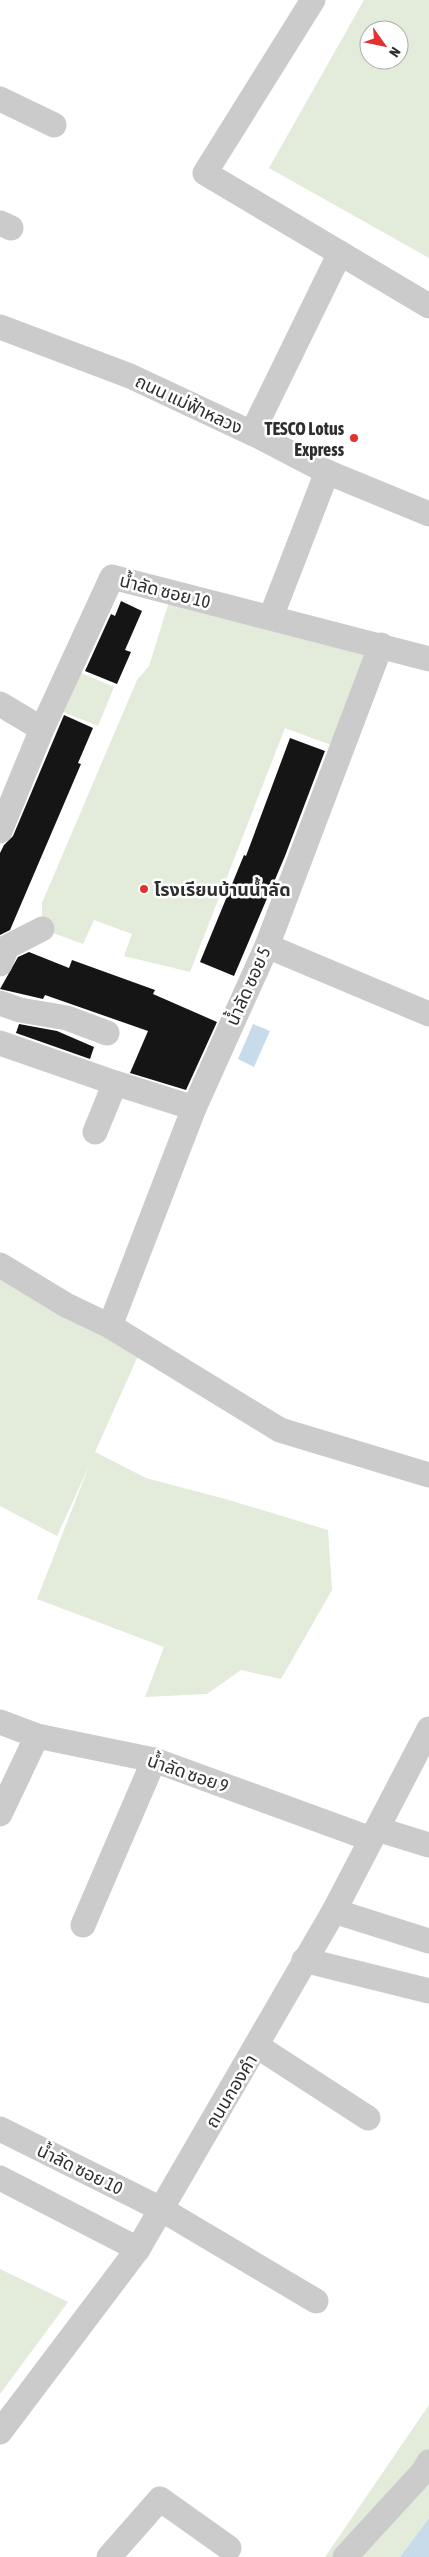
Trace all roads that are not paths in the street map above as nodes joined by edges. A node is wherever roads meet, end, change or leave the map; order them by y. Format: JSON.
{"nodes":[{"id":1,"x":313,"y":0,"type":"edge"},
{"id":2,"x":0,"y":99,"type":"edge"},
{"id":3,"x":54,"y":125,"type":"dead end"},
{"id":4,"x":340,"y":253,"type":"junction"},
{"id":5,"x":429,"y":306,"type":"edge"},
{"id":6,"x":0,"y":327,"type":"edge"},
{"id":7,"x":252,"y":433,"type":"junction"},
{"id":8,"x":328,"y":472,"type":"junction"},
{"id":9,"x":429,"y":514,"type":"edge"},
{"id":10,"x":271,"y":617,"type":"junction"},
{"id":11,"x":381,"y":645,"type":"junction"},
{"id":12,"x":429,"y":659,"type":"edge"},
{"id":13,"x":0,"y":704,"type":"edge"},
{"id":14,"x":42,"y":729,"type":"junction"},
{"id":15,"x":0,"y":831,"type":"edge"},
{"id":16,"x":42,"y":929,"type":"dead end"},
{"id":17,"x":266,"y":946,"type":"junction"},
{"id":18,"x":0,"y":964,"type":"edge"},
{"id":19,"x":0,"y":1003,"type":"edge"},
{"id":20,"x":429,"y":1014,"type":"edge"},
{"id":21,"x":107,"y":1034,"type":"dead end"},
{"id":22,"x":0,"y":1043,"type":"edge"},
{"id":23,"x":115,"y":1083,"type":"junction"},
{"id":24,"x":194,"y":1108,"type":"junction"},
{"id":25,"x":95,"y":1132,"type":"dead end"},
{"id":26,"x":0,"y":1265,"type":"edge"},
{"id":27,"x":110,"y":1326,"type":"junction"},
{"id":28,"x":429,"y":1475,"type":"edge"},
{"id":29,"x":0,"y":1722,"type":"edge"},
{"id":30,"x":429,"y":1730,"type":"edge"},
{"id":31,"x":37,"y":1736,"type":"junction"},
{"id":32,"x":154,"y":1760,"type":"junction"},
{"id":33,"x":0,"y":1814,"type":"edge"},
{"id":34,"x":374,"y":1834,"type":"junction"},
{"id":35,"x":429,"y":1846,"type":"edge"},
{"id":36,"x":334,"y":1911,"type":"junction"},
{"id":37,"x":83,"y":1925,"type":"dead end"},
{"id":38,"x":429,"y":1941,"type":"edge"},
{"id":39,"x":304,"y":1960,"type":"junction"},
{"id":40,"x":429,"y":1992,"type":"edge"},
{"id":41,"x":257,"y":2046,"type":"junction"},
{"id":42,"x":368,"y":2118,"type":"dead end"},
{"id":43,"x":0,"y":2130,"type":"edge"},
{"id":44,"x":0,"y":2178,"type":"edge"},
{"id":45,"x":161,"y":2209,"type":"junction"},
{"id":46,"x":138,"y":2249,"type":"junction"},
{"id":47,"x":316,"y":2301,"type":"dead end"},
{"id":48,"x":0,"y":2432,"type":"edge"},
{"id":49,"x":429,"y":2462,"type":"edge"},
{"id":50,"x":229,"y":2548,"type":"dead end"},
{"id":51,"x":109,"y":2557,"type":"edge"},
{"id":52,"x":345,"y":2557,"type":"edge"}],
"edges":[{"from":1,"to":4,"type":"street"},
{"from":2,"to":3,"type":"street"},
{"from":4,"to":5,"type":"street"},
{"from":4,"to":7,"type":"street"},
{"from":6,"to":7,"type":"street","name":"ถนน แม่ฟ้าหลวง"},
{"from":7,"to":8,"type":"street","name":"ถนน แม่ฟ้าหลวง"},
{"from":8,"to":9,"type":"street","name":"ถนน แม่ฟ้าหลวง"},
{"from":8,"to":10,"type":"street"},
{"from":10,"to":11,"type":"street","name":"น้ำลัด ซอย 10"},
{"from":10,"to":14,"type":"street","name":"น้ำลัด ซอย 10"},
{"from":11,"to":12,"type":"street","name":"น้ำลัด ซอย 10"},
{"from":11,"to":17,"type":"street","name":"น้ำลัด ซอย 5"},
{"from":13,"to":14,"type":"street"},
{"from":14,"to":15,"type":"street","name":"น้ำลัด ซอย 10"},
{"from":16,"to":18,"type":"street"},
{"from":17,"to":20,"type":"street"},
{"from":17,"to":24,"type":"street","name":"น้ำลัด ซอย 5"},
{"from":19,"to":21,"type":"street"},
{"from":22,"to":23,"type":"street"},
{"from":23,"to":24,"type":"street"},
{"from":23,"to":25,"type":"street"},
{"from":24,"to":27,"type":"street","name":"น้ำลัด ซอย 5"},
{"from":26,"to":27,"type":"street"},
{"from":27,"to":28,"type":"street"},
{"from":29,"to":31,"type":"street","name":"น้ำลัด ซอย 9"},
{"from":30,"to":34,"type":"street","name":"ถนนกองคำ"},
{"from":31,"to":32,"type":"street","name":"น้ำลัด ซอย 9"},
{"from":31,"to":33,"type":"street"},
{"from":32,"to":34,"type":"street","name":"น้ำลัด ซอย 9"},
{"from":32,"to":37,"type":"street"},
{"from":34,"to":35,"type":"street","name":"น้ำลัด ซอย 9"},
{"from":34,"to":36,"type":"street","name":"ถนนกองคำ"},
{"from":36,"to":38,"type":"street"},
{"from":36,"to":39,"type":"street","name":"ถนนกองคำ"},
{"from":39,"to":40,"type":"street"},
{"from":39,"to":41,"type":"street","name":"ถนนกองคำ"},
{"from":41,"to":42,"type":"street"},
{"from":41,"to":45,"type":"street","name":"ถนนกองคำ"},
{"from":43,"to":45,"type":"street","name":"น้ำลัด ซอย 10"},
{"from":44,"to":46,"type":"street"},
{"from":45,"to":46,"type":"street","name":"ถนนกองคำ"},
{"from":45,"to":47,"type":"street","name":"น้ำลัด ซอย 10"},
{"from":46,"to":48,"type":"street","name":"ถนนกองคำ"},
{"from":49,"to":52,"type":"street"},
{"from":50,"to":51,"type":"street"}]}
